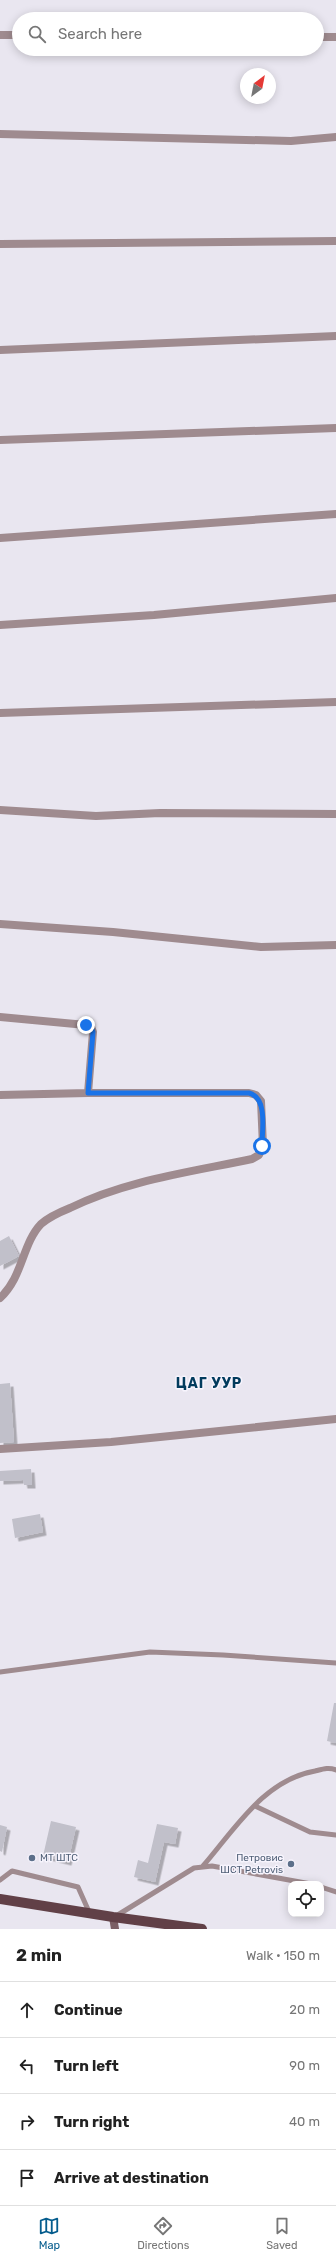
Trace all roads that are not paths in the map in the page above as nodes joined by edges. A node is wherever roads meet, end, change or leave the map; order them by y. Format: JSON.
{"nodes":[{"id":1,"x":0,"y":35,"type":"edge"},
{"id":2,"x":12,"y":36,"type":"edge"},
{"id":3,"x":324,"y":37,"type":"edge"},
{"id":4,"x":336,"y":37,"type":"edge"},
{"id":5,"x":0,"y":134,"type":"edge"},
{"id":6,"x":336,"y":137,"type":"edge"},
{"id":7,"x":336,"y":241,"type":"edge"},
{"id":8,"x":0,"y":244,"type":"edge"},
{"id":9,"x":336,"y":336,"type":"edge"},
{"id":10,"x":0,"y":350,"type":"edge"},
{"id":11,"x":336,"y":428,"type":"edge"},
{"id":12,"x":0,"y":440,"type":"edge"},
{"id":13,"x":336,"y":514,"type":"edge"},
{"id":14,"x":0,"y":538,"type":"edge"},
{"id":15,"x":336,"y":598,"type":"edge"},
{"id":16,"x":0,"y":625,"type":"edge"},
{"id":17,"x":336,"y":702,"type":"edge"},
{"id":18,"x":0,"y":713,"type":"edge"},
{"id":19,"x":0,"y":810,"type":"edge"},
{"id":20,"x":336,"y":814,"type":"edge"},
{"id":21,"x":0,"y":924,"type":"edge"},
{"id":22,"x":336,"y":945,"type":"edge"},
{"id":23,"x":0,"y":1017,"type":"edge"},
{"id":24,"x":88,"y":1093,"type":"junction"},
{"id":25,"x":0,"y":1096,"type":"edge"},
{"id":26,"x":0,"y":1298,"type":"edge"},
{"id":27,"x":336,"y":1419,"type":"edge"},
{"id":28,"x":0,"y":1449,"type":"edge"},
{"id":29,"x":336,"y":1663,"type":"edge"},
{"id":30,"x":0,"y":1672,"type":"edge"},
{"id":31,"x":336,"y":1770,"type":"edge"},
{"id":32,"x":255,"y":1806,"type":"junction"},
{"id":33,"x":336,"y":1835,"type":"edge"},
{"id":34,"x":203,"y":1866,"type":"junction"},
{"id":35,"x":0,"y":1880,"type":"edge"},
{"id":36,"x":294,"y":1881,"type":"edge"},
{"id":37,"x":324,"y":1888,"type":"edge"},
{"id":38,"x":336,"y":1892,"type":"edge"},
{"id":39,"x":0,"y":1899,"type":"edge"},
{"id":40,"x":90,"y":1914,"type":"junction"},
{"id":41,"x":113,"y":1917,"type":"junction"},
{"id":42,"x":115,"y":1929,"type":"edge"},
{"id":43,"x":202,"y":1929,"type":"edge"}],
"edges":[{"from":1,"to":2,"type":"street"},
{"from":3,"to":4,"type":"street"},
{"from":5,"to":6,"type":"street"},
{"from":7,"to":8,"type":"street"},
{"from":9,"to":10,"type":"street"},
{"from":11,"to":12,"type":"street"},
{"from":13,"to":14,"type":"street"},
{"from":15,"to":16,"type":"street"},
{"from":17,"to":18,"type":"street"},
{"from":19,"to":20,"type":"street"},
{"from":21,"to":22,"type":"street"},
{"from":23,"to":24,"type":"street"},
{"from":24,"to":25,"type":"street"},
{"from":24,"to":26,"type":"street"},
{"from":27,"to":28,"type":"street"},
{"from":29,"to":30,"type":"lane"},
{"from":31,"to":32,"type":"lane"},
{"from":32,"to":33,"type":"lane"},
{"from":32,"to":34,"type":"lane"},
{"from":34,"to":36,"type":"lane"},
{"from":34,"to":41,"type":"lane"},
{"from":35,"to":40,"type":"lane"},
{"from":37,"to":38,"type":"lane"},
{"from":39,"to":40,"type":"main road"},
{"from":40,"to":41,"type":"main road"},
{"from":41,"to":42,"type":"main road"},
{"from":41,"to":43,"type":"main road"}]}
